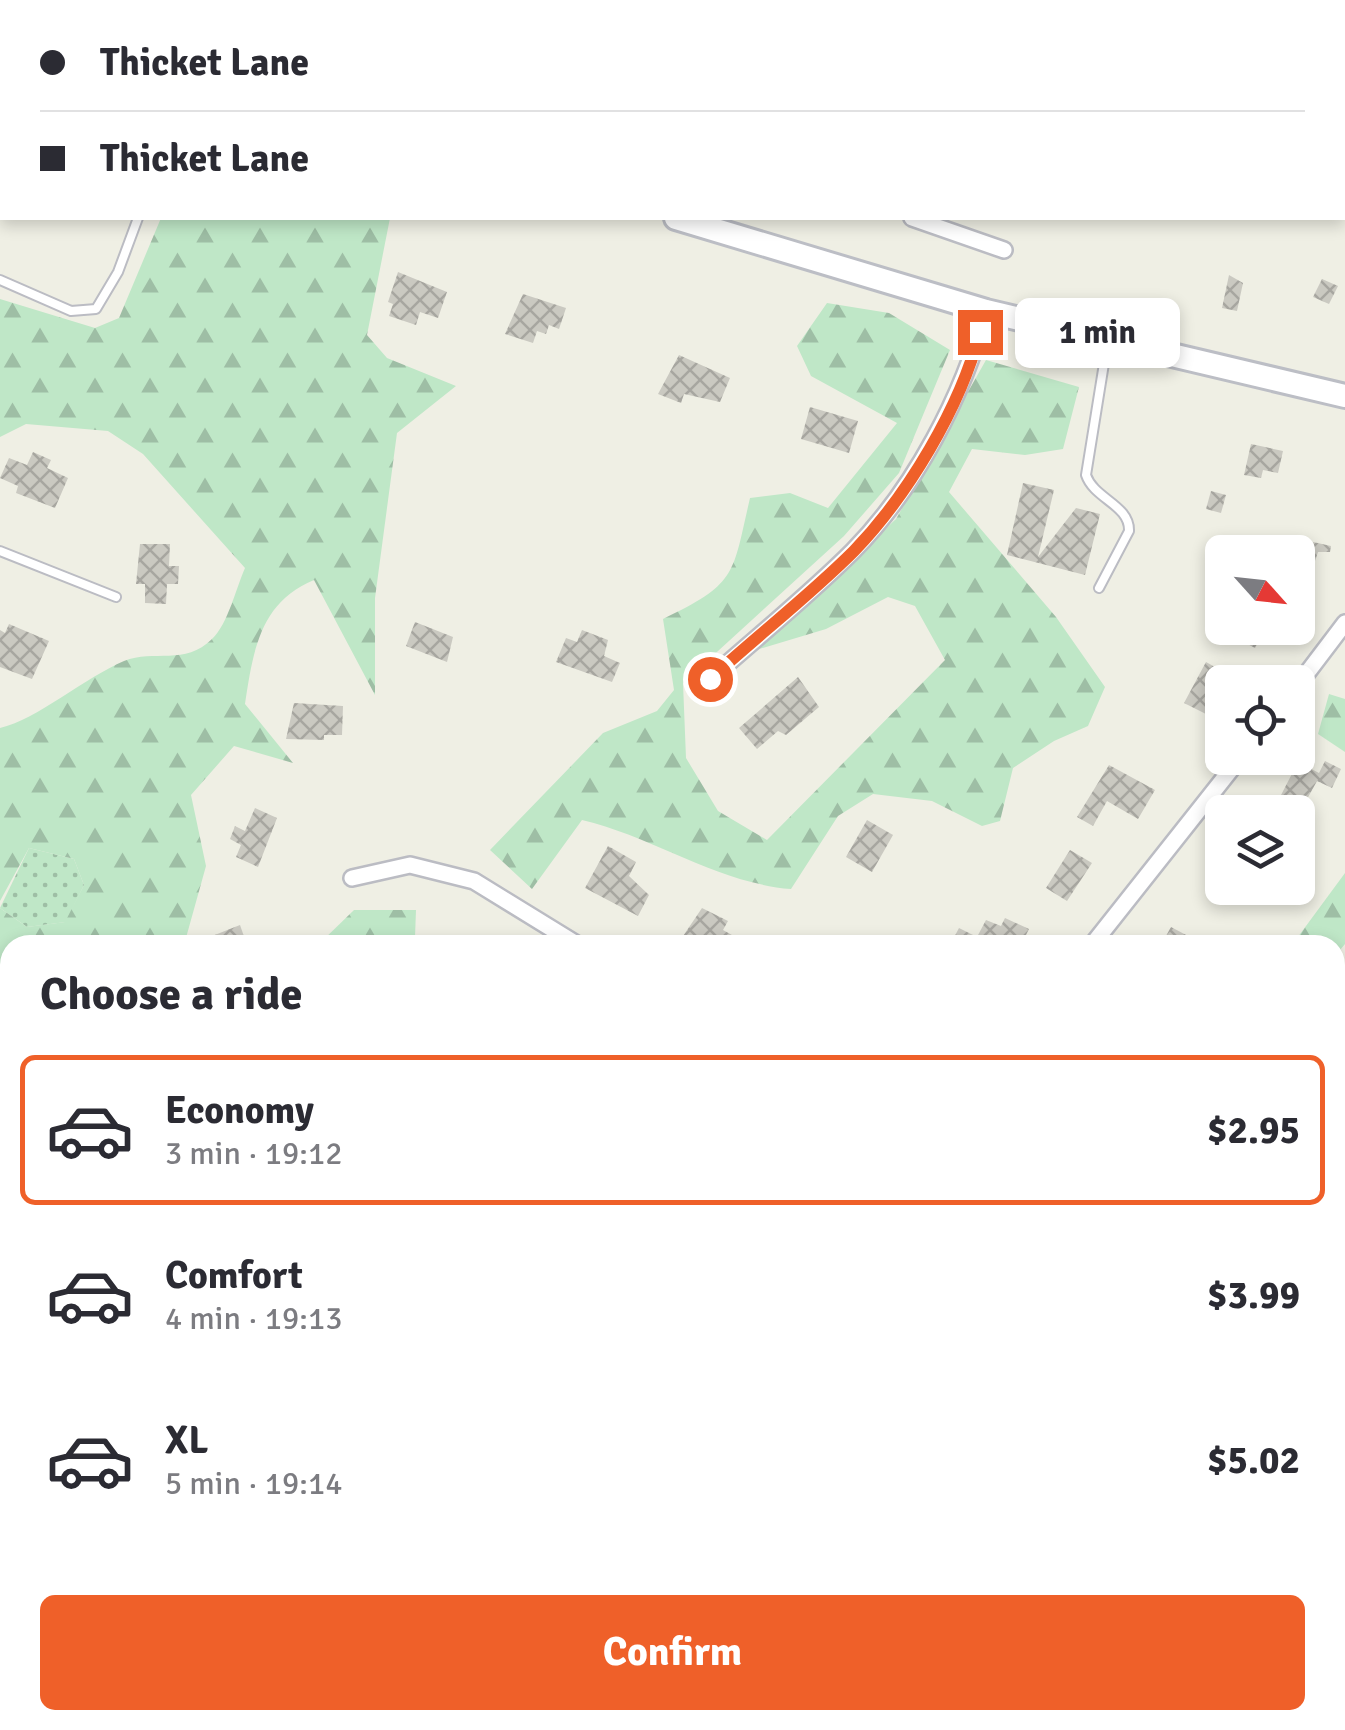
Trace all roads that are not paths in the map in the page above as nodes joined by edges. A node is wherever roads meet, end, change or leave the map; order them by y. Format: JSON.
{"nodes":[{"id":1,"x":137,"y":220,"type":"edge"},
{"id":2,"x":683,"y":220,"type":"edge"},
{"id":3,"x":918,"y":220,"type":"edge"},
{"id":4,"x":1004,"y":250,"type":"dead end"},
{"id":5,"x":0,"y":280,"type":"edge"},
{"id":6,"x":986,"y":311,"type":"junction"},
{"id":7,"x":1108,"y":341,"type":"junction"},
{"id":8,"x":1345,"y":396,"type":"edge"},
{"id":9,"x":0,"y":551,"type":"edge"},
{"id":10,"x":1100,"y":588,"type":"dead end"},
{"id":11,"x":116,"y":597,"type":"dead end"},
{"id":12,"x":1345,"y":623,"type":"edge"},
{"id":13,"x":1313,"y":665,"type":"edge"},
{"id":14,"x":710,"y":679,"type":"dead end"},
{"id":15,"x":1227,"y":775,"type":"edge"},
{"id":16,"x":352,"y":878,"type":"dead end"},
{"id":17,"x":562,"y":935,"type":"edge"},
{"id":18,"x":1100,"y":935,"type":"edge"}],
"edges":[{"from":1,"to":5,"type":"lane"},
{"from":2,"to":6,"type":"main road"},
{"from":3,"to":4,"type":"street"},
{"from":6,"to":7,"type":"main road"},
{"from":6,"to":14,"type":"street"},
{"from":7,"to":8,"type":"main road"},
{"from":7,"to":10,"type":"lane"},
{"from":9,"to":11,"type":"lane"},
{"from":12,"to":13,"type":"street"},
{"from":15,"to":18,"type":"street"},
{"from":16,"to":17,"type":"street"}]}
